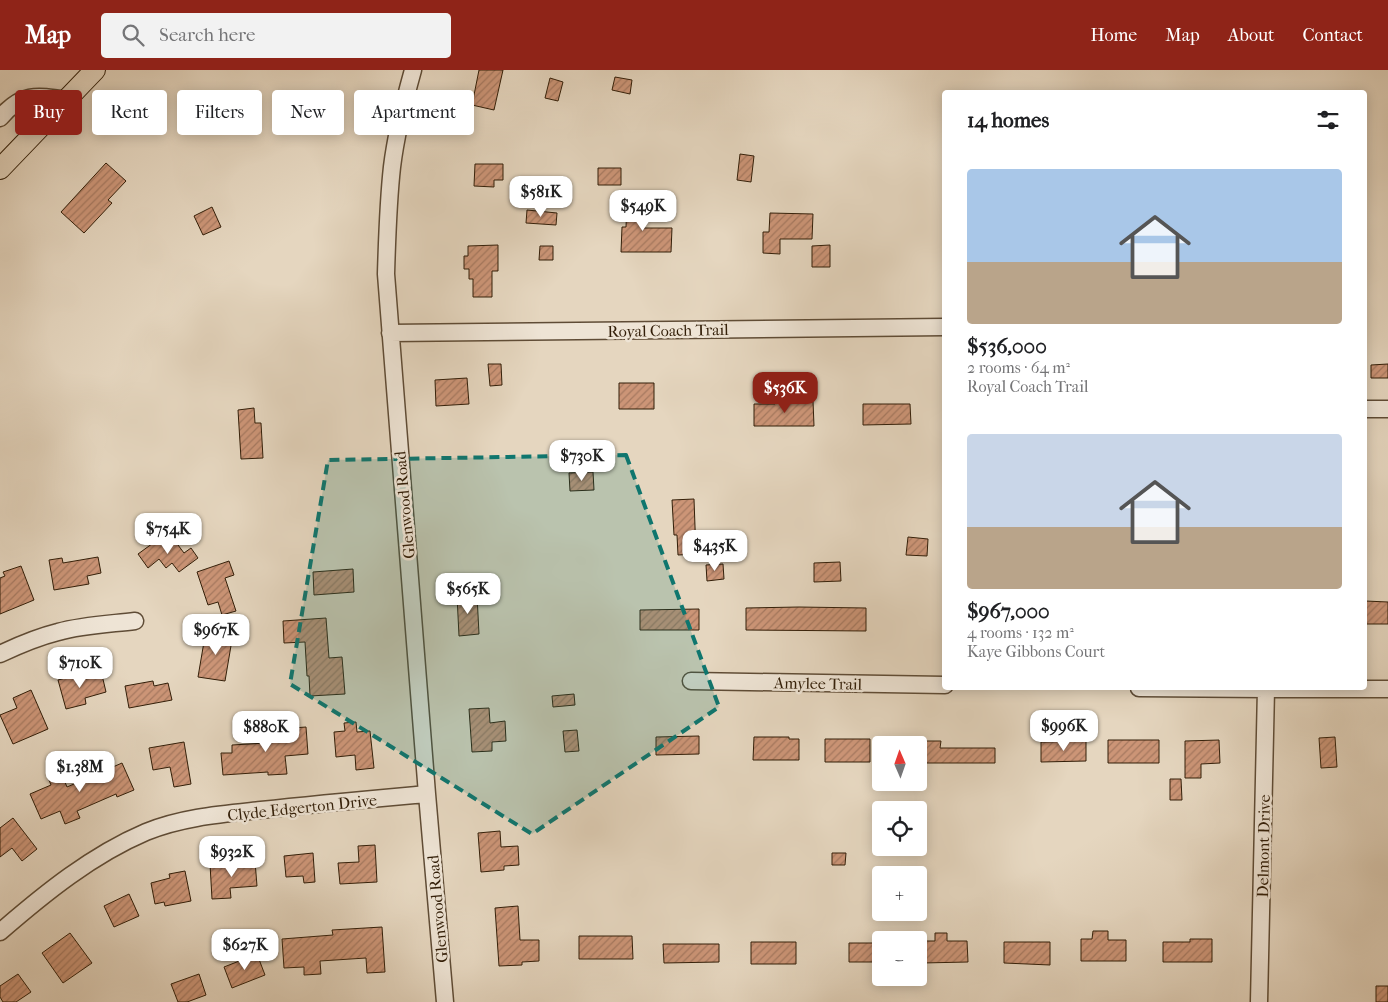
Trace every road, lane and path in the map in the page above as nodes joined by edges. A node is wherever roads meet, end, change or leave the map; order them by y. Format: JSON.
{"nodes":[{"id":1,"x":95,"y":70,"type":"edge"},
{"id":2,"x":413,"y":70,"type":"edge"},
{"id":3,"x":76,"y":90,"type":"edge"},
{"id":4,"x":15,"y":104,"type":"edge"},
{"id":5,"x":0,"y":118,"type":"edge"},
{"id":6,"x":30,"y":135,"type":"edge"},
{"id":7,"x":2,"y":163,"type":"edge"},
{"id":8,"x":942,"y":327,"type":"edge"},
{"id":9,"x":390,"y":333,"type":"junction"},
{"id":10,"x":1367,"y":409,"type":"edge"},
{"id":11,"x":1388,"y":410,"type":"edge"},
{"id":12,"x":135,"y":621,"type":"dead end"},
{"id":13,"x":0,"y":654,"type":"edge"},
{"id":14,"x":692,"y":681,"type":"dead end"},
{"id":15,"x":942,"y":685,"type":"edge"},
{"id":16,"x":1367,"y":688,"type":"edge"},
{"id":17,"x":1388,"y":688,"type":"edge"},
{"id":18,"x":1266,"y":690,"type":"edge"},
{"id":19,"x":427,"y":794,"type":"junction"},
{"id":20,"x":0,"y":932,"type":"edge"},
{"id":21,"x":445,"y":1002,"type":"edge"},
{"id":22,"x":1259,"y":1002,"type":"edge"}],
"edges":[{"from":1,"to":3,"type":"main road"},
{"from":2,"to":9,"type":"street","name":"Glenwood Road"},
{"from":4,"to":5,"type":"street"},
{"from":6,"to":7,"type":"main road"},
{"from":8,"to":9,"type":"street","name":"Royal Coach Trail"},
{"from":9,"to":19,"type":"street","name":"Glenwood Road"},
{"from":10,"to":11,"type":"street"},
{"from":12,"to":13,"type":"street"},
{"from":14,"to":15,"type":"street","name":"Amylee Trail"},
{"from":16,"to":17,"type":"street"},
{"from":18,"to":22,"type":"street","name":"Delmont Drive"},
{"from":19,"to":20,"type":"street","name":"Clyde Edgerton Drive"},
{"from":19,"to":21,"type":"street","name":"Glenwood Road"}]}
